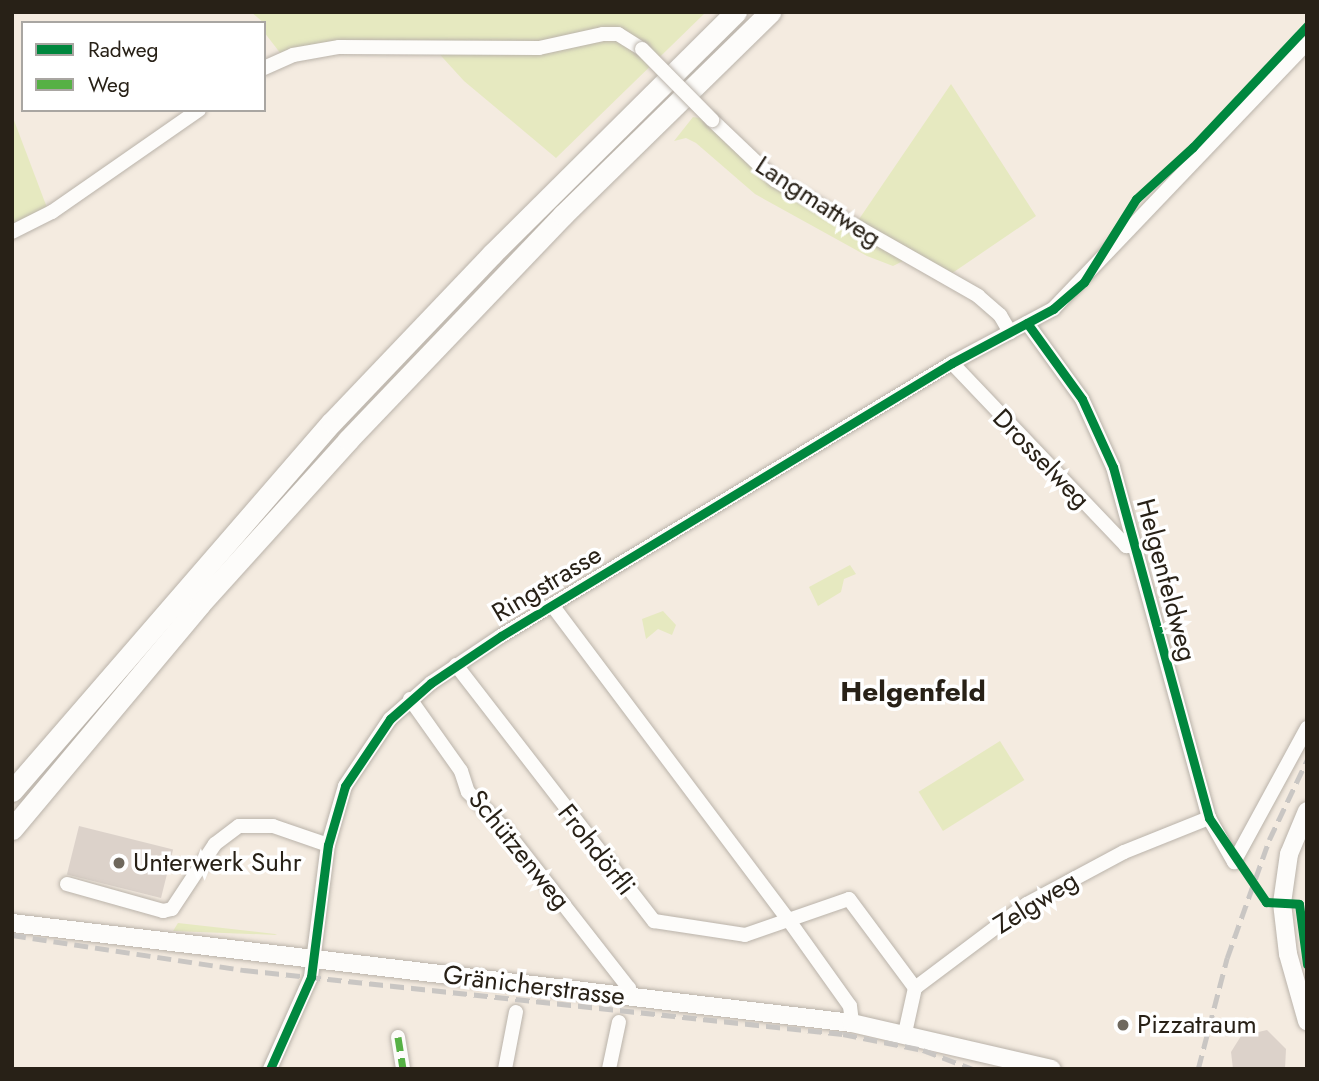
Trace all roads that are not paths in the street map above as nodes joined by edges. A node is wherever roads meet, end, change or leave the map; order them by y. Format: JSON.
{"nodes":[{"id":1,"x":736,"y":12,"type":"edge"},
{"id":2,"x":770,"y":12,"type":"edge"},
{"id":3,"x":1307,"y":43,"type":"edge"},
{"id":4,"x":266,"y":67,"type":"edge"},
{"id":5,"x":196,"y":112,"type":"edge"},
{"id":6,"x":12,"y":232,"type":"edge"},
{"id":7,"x":1027,"y":323,"type":"junction"},
{"id":8,"x":1010,"y":332,"type":"junction"},
{"id":9,"x":952,"y":363,"type":"junction"},
{"id":10,"x":1135,"y":546,"type":"junction"},
{"id":11,"x":552,"y":605,"type":"junction"},
{"id":12,"x":456,"y":665,"type":"junction"},
{"id":13,"x":411,"y":699,"type":"junction"},
{"id":14,"x":1307,"y":728,"type":"edge"},
{"id":15,"x":12,"y":791,"type":"edge"},
{"id":16,"x":1307,"y":811,"type":"edge"},
{"id":17,"x":1209,"y":818,"type":"junction"},
{"id":18,"x":12,"y":829,"type":"edge"},
{"id":19,"x":328,"y":845,"type":"junction"},
{"id":20,"x":67,"y":884,"type":"dead end"},
{"id":21,"x":790,"y":922,"type":"junction"},
{"id":22,"x":12,"y":923,"type":"edge"},
{"id":23,"x":315,"y":958,"type":"junction"},
{"id":24,"x":915,"y":988,"type":"junction"},
{"id":25,"x":630,"y":998,"type":"junction"},
{"id":26,"x":516,"y":1012,"type":"dead end"},
{"id":27,"x":1307,"y":1021,"type":"edge"},
{"id":28,"x":619,"y":1022,"type":"dead end"},
{"id":29,"x":852,"y":1023,"type":"junction"},
{"id":30,"x":905,"y":1033,"type":"junction"},
{"id":31,"x":398,"y":1037,"type":"dead end"},
{"id":32,"x":998,"y":1063,"type":"edge"},
{"id":33,"x":270,"y":1069,"type":"edge"},
{"id":34,"x":403,"y":1069,"type":"edge"},
{"id":35,"x":505,"y":1069,"type":"edge"},
{"id":36,"x":609,"y":1069,"type":"edge"},
{"id":37,"x":1052,"y":1069,"type":"edge"}],
"edges":[{"from":1,"to":15,"type":"highway"},
{"from":2,"to":18,"type":"highway"},
{"from":3,"to":7,"type":"street","name":"Ringstrasse"},
{"from":4,"to":8,"type":"street","name":"Langmattweg","bridge":true},
{"from":5,"to":6,"type":"street"},
{"from":7,"to":8,"type":"street","name":"Ringstrasse"},
{"from":7,"to":10,"type":"street","name":"Helgenfeldweg"},
{"from":8,"to":9,"type":"street","name":"Ringstrasse"},
{"from":9,"to":10,"type":"street","name":"Drosselweg"},
{"from":9,"to":11,"type":"street","name":"Ringstrasse"},
{"from":10,"to":17,"type":"street","name":"Helgenfeldweg"},
{"from":11,"to":12,"type":"street","name":"Ringstrasse"},
{"from":11,"to":21,"type":"street"},
{"from":12,"to":13,"type":"street","name":"Ringstrasse"},
{"from":12,"to":21,"type":"street","name":"Frohdörfli"},
{"from":13,"to":19,"type":"street","name":"Ringstrasse"},
{"from":13,"to":25,"type":"street","name":"Schützenweg"},
{"from":14,"to":17,"type":"street","name":"Helgenfeldweg"},
{"from":16,"to":27,"type":"main road"},
{"from":17,"to":24,"type":"street","name":"Zelgweg"},
{"from":19,"to":20,"type":"street"},
{"from":19,"to":23,"type":"street","name":"Ringstrasse"},
{"from":21,"to":24,"type":"street","name":"Frohdörfli"},
{"from":21,"to":29,"type":"street"},
{"from":22,"to":23,"type":"main road","name":"Gränicherstrasse"},
{"from":23,"to":25,"type":"main road","name":"Gränicherstrasse"},
{"from":23,"to":33,"type":"street","name":"Ringstrasse"},
{"from":24,"to":30,"type":"street"},
{"from":25,"to":29,"type":"main road","name":"Gränicherstrasse"},
{"from":26,"to":35,"type":"street"},
{"from":28,"to":36,"type":"street"},
{"from":29,"to":30,"type":"main road","name":"Gränicherstrasse"},
{"from":30,"to":32,"type":"main road","name":"Gränicherstrasse"},
{"from":31,"to":34,"type":"street"},
{"from":32,"to":37,"type":"main road","name":"Gränicherstrasse"}]}
